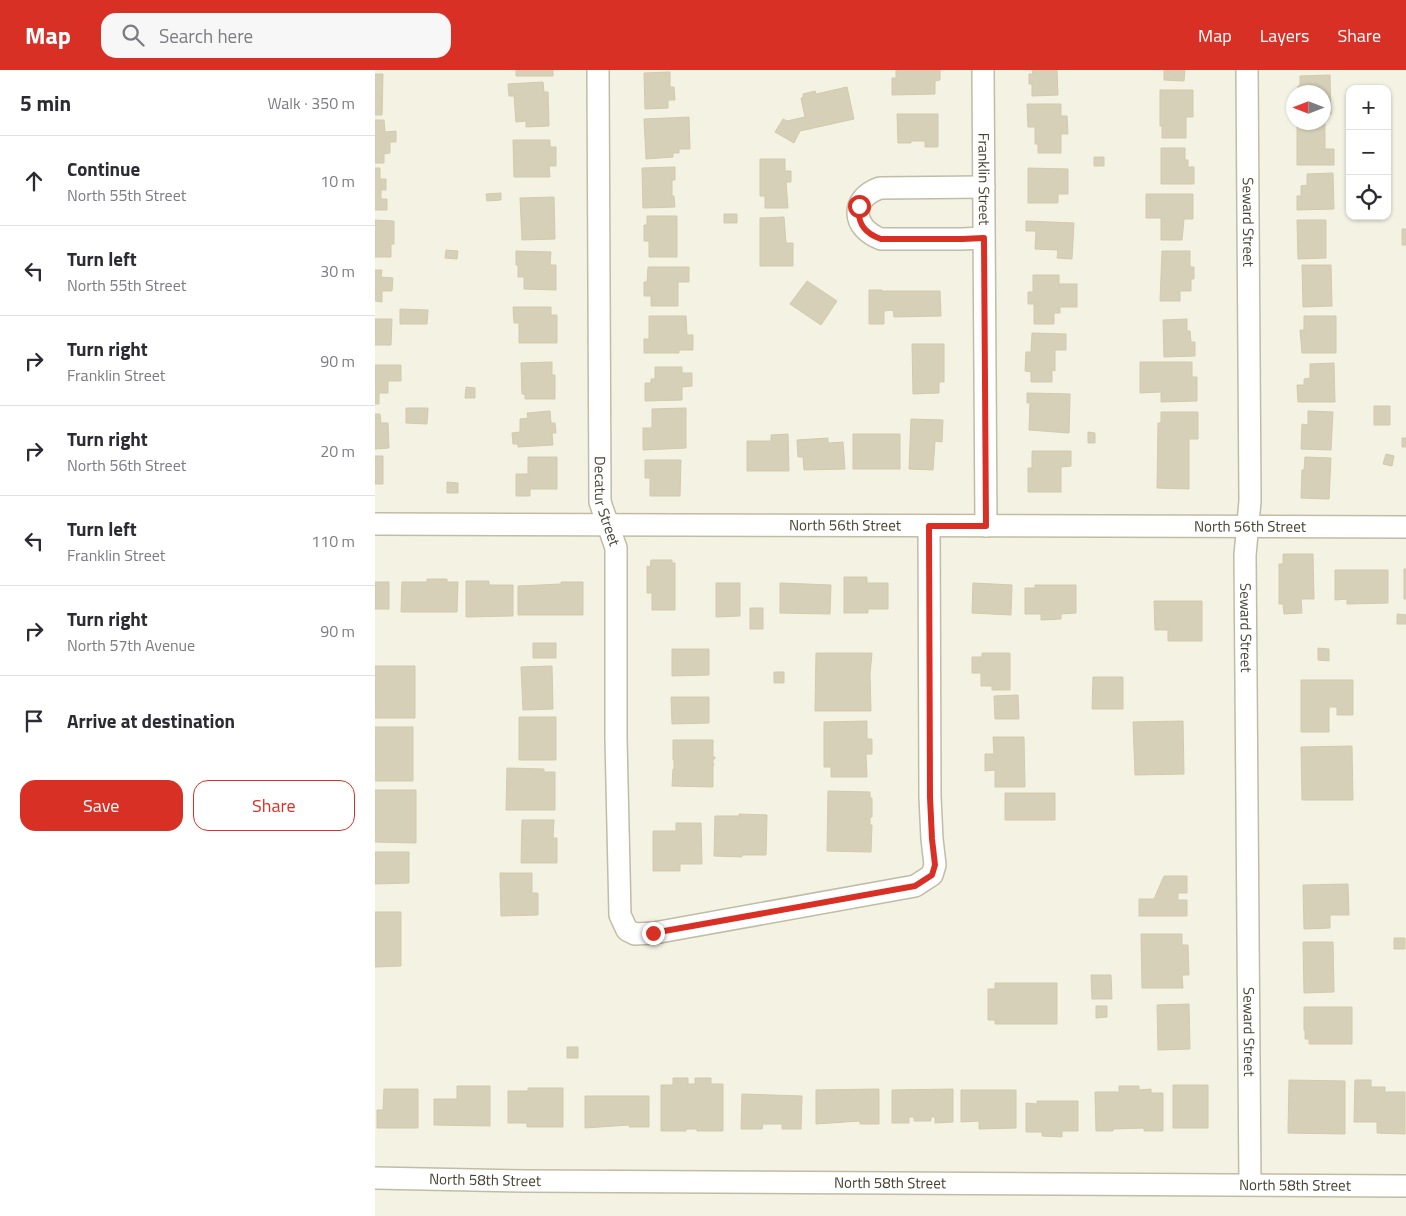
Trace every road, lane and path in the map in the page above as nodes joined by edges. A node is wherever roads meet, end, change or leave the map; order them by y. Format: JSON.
{"nodes":[{"id":1,"x":598,"y":70,"type":"edge"},
{"id":2,"x":983,"y":70,"type":"edge"},
{"id":3,"x":1247,"y":70,"type":"edge"},
{"id":4,"x":984,"y":187,"type":"junction"},
{"id":5,"x":984,"y":238,"type":"junction"},
{"id":6,"x":375,"y":524,"type":"edge"},
{"id":7,"x":608,"y":525,"type":"junction"},
{"id":8,"x":929,"y":526,"type":"junction"},
{"id":9,"x":986,"y":526,"type":"junction"},
{"id":10,"x":1247,"y":527,"type":"junction"},
{"id":11,"x":1406,"y":527,"type":"edge"},
{"id":12,"x":375,"y":1178,"type":"edge"},
{"id":13,"x":1250,"y":1184,"type":"junction"},
{"id":14,"x":1406,"y":1186,"type":"edge"}],
"edges":[{"from":1,"to":7,"type":"street","name":"Decatur Street"},
{"from":2,"to":4,"type":"street","name":"Franklin Street"},
{"from":3,"to":10,"type":"street","name":"Seward Street"},
{"from":4,"to":5,"type":"street","name":"Franklin Street"},
{"from":4,"to":5,"type":"street"},
{"from":5,"to":9,"type":"street","name":"Franklin Street"},
{"from":6,"to":7,"type":"street","name":"North 56th Street"},
{"from":7,"to":8,"type":"street","name":"North 56th Street"},
{"from":7,"to":8,"type":"street","name":"Decatur Street"},
{"from":8,"to":9,"type":"street","name":"North 56th Street"},
{"from":9,"to":10,"type":"street","name":"North 56th Street"},
{"from":10,"to":11,"type":"street","name":"North 56th Street"},
{"from":10,"to":13,"type":"street","name":"Seward Street"},
{"from":12,"to":13,"type":"street","name":"North 58th Street"},
{"from":13,"to":14,"type":"street","name":"North 58th Street"}]}
